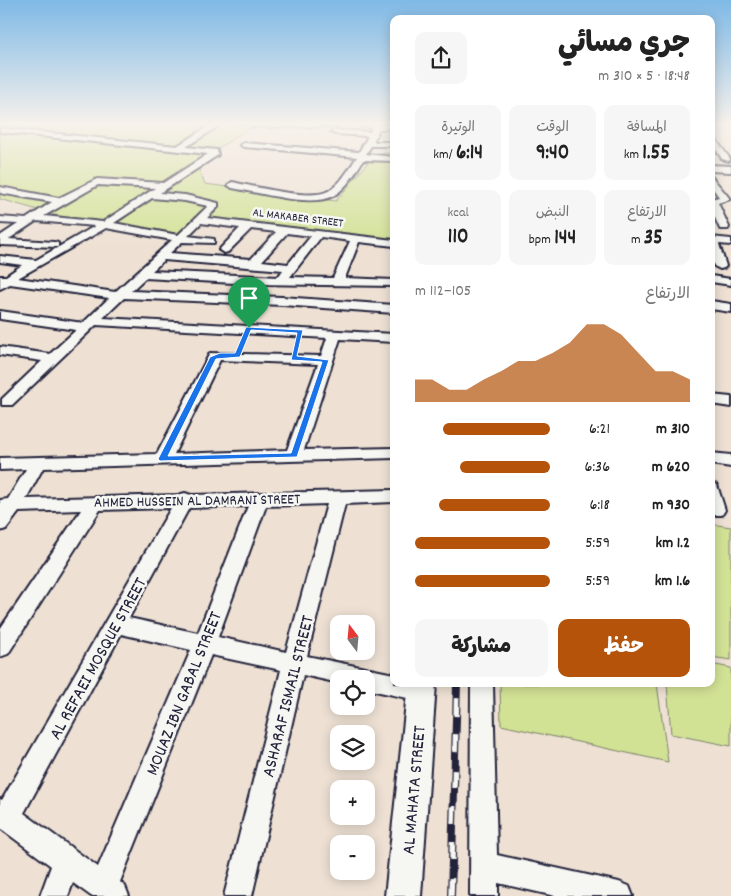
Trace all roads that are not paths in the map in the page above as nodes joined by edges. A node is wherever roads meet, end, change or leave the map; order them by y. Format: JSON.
{"nodes":[{"id":1,"x":197,"y":165,"type":"edge"},
{"id":2,"x":353,"y":165,"type":"edge"},
{"id":3,"x":715,"y":168,"type":"edge"},
{"id":4,"x":731,"y":168,"type":"edge"},
{"id":5,"x":232,"y":184,"type":"dead end"},
{"id":6,"x":715,"y":185,"type":"edge"},
{"id":7,"x":165,"y":186,"type":"junction"},
{"id":8,"x":0,"y":190,"type":"edge"},
{"id":9,"x":151,"y":195,"type":"junction"},
{"id":10,"x":60,"y":201,"type":"junction"},
{"id":11,"x":715,"y":207,"type":"edge"},
{"id":12,"x":731,"y":208,"type":"edge"},
{"id":13,"x":731,"y":217,"type":"edge"},
{"id":14,"x":0,"y":220,"type":"edge"},
{"id":15,"x":30,"y":220,"type":"junction"},
{"id":16,"x":198,"y":220,"type":"junction"},
{"id":17,"x":106,"y":224,"type":"junction"},
{"id":18,"x":249,"y":225,"type":"junction"},
{"id":19,"x":715,"y":226,"type":"edge"},
{"id":20,"x":728,"y":228,"type":"edge"},
{"id":21,"x":285,"y":229,"type":"junction"},
{"id":22,"x":318,"y":234,"type":"junction"},
{"id":23,"x":178,"y":238,"type":"junction"},
{"id":24,"x":356,"y":238,"type":"junction"},
{"id":25,"x":715,"y":240,"type":"edge"},
{"id":26,"x":0,"y":241,"type":"edge"},
{"id":27,"x":210,"y":241,"type":"dead end"},
{"id":28,"x":390,"y":242,"type":"edge"},
{"id":29,"x":731,"y":242,"type":"edge"},
{"id":30,"x":54,"y":245,"type":"dead end"},
{"id":31,"x":715,"y":249,"type":"edge"},
{"id":32,"x":224,"y":250,"type":"dead end"},
{"id":33,"x":160,"y":256,"type":"junction"},
{"id":34,"x":0,"y":259,"type":"edge"},
{"id":35,"x":38,"y":263,"type":"junction"},
{"id":36,"x":254,"y":263,"type":"junction"},
{"id":37,"x":721,"y":266,"type":"edge"},
{"id":38,"x":291,"y":268,"type":"junction"},
{"id":39,"x":141,"y":274,"type":"junction"},
{"id":40,"x":282,"y":280,"type":"junction"},
{"id":41,"x":338,"y":280,"type":"junction"},
{"id":42,"x":715,"y":280,"type":"edge"},
{"id":43,"x":2,"y":281,"type":"edge"},
{"id":44,"x":731,"y":282,"type":"edge"},
{"id":45,"x":390,"y":283,"type":"edge"},
{"id":46,"x":119,"y":295,"type":"junction"},
{"id":47,"x":715,"y":306,"type":"edge"},
{"id":48,"x":731,"y":308,"type":"edge"},
{"id":49,"x":390,"y":309,"type":"edge"},
{"id":50,"x":0,"y":315,"type":"edge"},
{"id":51,"x":88,"y":324,"type":"junction"},
{"id":52,"x":249,"y":328,"type":"junction"},
{"id":53,"x":301,"y":331,"type":"junction"},
{"id":54,"x":335,"y":334,"type":"junction"},
{"id":55,"x":390,"y":338,"type":"edge"},
{"id":56,"x":2,"y":353,"type":"edge"},
{"id":57,"x":237,"y":355,"type":"junction"},
{"id":58,"x":51,"y":358,"type":"junction"},
{"id":59,"x":294,"y":358,"type":"junction"},
{"id":60,"x":326,"y":360,"type":"junction"},
{"id":61,"x":715,"y":400,"type":"edge"},
{"id":62,"x":7,"y":402,"type":"dead end"},
{"id":63,"x":731,"y":402,"type":"edge"},
{"id":64,"x":390,"y":453,"type":"edge"},
{"id":65,"x":294,"y":455,"type":"junction"},
{"id":66,"x":163,"y":459,"type":"junction"},
{"id":67,"x":715,"y":459,"type":"edge"},
{"id":68,"x":731,"y":461,"type":"edge"},
{"id":69,"x":38,"y":462,"type":"junction"},
{"id":70,"x":0,"y":464,"type":"edge"},
{"id":71,"x":390,"y":496,"type":"edge"},
{"id":72,"x":338,"y":497,"type":"junction"},
{"id":73,"x":260,"y":498,"type":"junction"},
{"id":74,"x":186,"y":500,"type":"junction"},
{"id":75,"x":95,"y":503,"type":"junction"},
{"id":76,"x":7,"y":506,"type":"edge"},
{"id":77,"x":0,"y":524,"type":"edge"},
{"id":78,"x":116,"y":624,"type":"junction"},
{"id":79,"x":205,"y":642,"type":"junction"},
{"id":80,"x":0,"y":647,"type":"edge"},
{"id":81,"x":294,"y":664,"type":"junction"},
{"id":82,"x":330,"y":672,"type":"edge"},
{"id":83,"x":375,"y":680,"type":"edge"},
{"id":84,"x":390,"y":682,"type":"edge"},
{"id":85,"x":422,"y":687,"type":"edge"},
{"id":86,"x":482,"y":687,"type":"edge"},
{"id":87,"x":4,"y":814,"type":"edge"},
{"id":88,"x":68,"y":861,"type":"junction"},
{"id":89,"x":483,"y":866,"type":"junction"},
{"id":90,"x":110,"y":892,"type":"edge"},
{"id":91,"x":613,"y":895,"type":"edge"},
{"id":92,"x":54,"y":896,"type":"edge"},
{"id":93,"x":238,"y":896,"type":"edge"},
{"id":94,"x":403,"y":896,"type":"edge"},
{"id":95,"x":484,"y":896,"type":"edge"}],
"edges":[{"from":1,"to":7,"type":"street"},
{"from":2,"to":5,"type":"street"},
{"from":3,"to":4,"type":"street"},
{"from":6,"to":11,"type":"street"},
{"from":7,"to":9,"type":"street"},
{"from":7,"to":10,"type":"street"},
{"from":8,"to":10,"type":"street"},
{"from":9,"to":16,"type":"street"},
{"from":9,"to":17,"type":"street"},
{"from":10,"to":15,"type":"street"},
{"from":11,"to":12,"type":"street"},
{"from":11,"to":13,"type":"street"},
{"from":11,"to":20,"type":"street"},
{"from":14,"to":15,"type":"street"},
{"from":15,"to":17,"type":"street"},
{"from":15,"to":26,"type":"street"},
{"from":16,"to":18,"type":"street","name":"AL MAKABER STREET"},
{"from":16,"to":23,"type":"street"},
{"from":17,"to":23,"type":"street"},
{"from":17,"to":35,"type":"street"},
{"from":18,"to":21,"type":"street","name":"AL MAKABER STREET"},
{"from":18,"to":32,"type":"street"},
{"from":19,"to":20,"type":"street"},
{"from":21,"to":22,"type":"street","name":"AL MAKABER STREET"},
{"from":21,"to":36,"type":"street"},
{"from":22,"to":24,"type":"street","name":"AL MAKABER STREET"},
{"from":22,"to":38,"type":"street"},
{"from":23,"to":27,"type":"street"},
{"from":23,"to":33,"type":"street"},
{"from":24,"to":28,"type":"street","name":"AL MAKABER STREET"},
{"from":24,"to":41,"type":"street"},
{"from":25,"to":29,"type":"street"},
{"from":26,"to":30,"type":"street"},
{"from":31,"to":37,"type":"street"},
{"from":33,"to":36,"type":"street"},
{"from":33,"to":39,"type":"street"},
{"from":34,"to":35,"type":"street"},
{"from":35,"to":43,"type":"street"},
{"from":36,"to":38,"type":"street"},
{"from":38,"to":40,"type":"street"},
{"from":39,"to":40,"type":"street"},
{"from":39,"to":46,"type":"street"},
{"from":40,"to":41,"type":"street"},
{"from":41,"to":45,"type":"street"},
{"from":42,"to":44,"type":"street"},
{"from":43,"to":46,"type":"street"},
{"from":46,"to":49,"type":"street"},
{"from":46,"to":51,"type":"street"},
{"from":47,"to":48,"type":"street"},
{"from":50,"to":51,"type":"street"},
{"from":51,"to":52,"type":"street"},
{"from":51,"to":58,"type":"street"},
{"from":52,"to":53,"type":"street"},
{"from":52,"to":57,"type":"street"},
{"from":53,"to":54,"type":"street"},
{"from":53,"to":59,"type":"street"},
{"from":54,"to":55,"type":"street"},
{"from":54,"to":60,"type":"street"},
{"from":56,"to":58,"type":"street"},
{"from":57,"to":59,"type":"street"},
{"from":57,"to":66,"type":"street"},
{"from":58,"to":62,"type":"street"},
{"from":59,"to":60,"type":"street"},
{"from":60,"to":65,"type":"street"},
{"from":61,"to":63,"type":"street"},
{"from":64,"to":65,"type":"street"},
{"from":65,"to":66,"type":"street"},
{"from":66,"to":69,"type":"street"},
{"from":67,"to":68,"type":"street"},
{"from":69,"to":70,"type":"street"},
{"from":69,"to":76,"type":"street"},
{"from":71,"to":72,"type":"street","name":"AHMED HUSSEIN AL DAMRANI STREET"},
{"from":72,"to":73,"type":"street","name":"AHMED HUSSEIN AL DAMRANI STREET"},
{"from":72,"to":81,"type":"street","name":"ASHARAF ISMAIL STREET"},
{"from":73,"to":74,"type":"street","name":"AHMED HUSSEIN AL DAMRANI STREET"},
{"from":73,"to":79,"type":"street","name":"MOUAZ IBN GABAL STREET"},
{"from":74,"to":75,"type":"street","name":"AHMED HUSSEIN AL DAMRANI STREET"},
{"from":74,"to":78,"type":"street","name":"AL REFAEI MOSQUE STREET"},
{"from":75,"to":76,"type":"street","name":"AHMED HUSSEIN AL DAMRANI STREET"},
{"from":75,"to":80,"type":"street"},
{"from":76,"to":77,"type":"street"},
{"from":78,"to":79,"type":"street"},
{"from":78,"to":87,"type":"street","name":"AL REFAEI MOSQUE STREET"},
{"from":79,"to":81,"type":"street"},
{"from":79,"to":90,"type":"street","name":"MOUAZ IBN GABAL STREET"},
{"from":81,"to":82,"type":"street"},
{"from":81,"to":93,"type":"street","name":"ASHARAF ISMAIL STREET"},
{"from":83,"to":84,"type":"street"},
{"from":85,"to":94,"type":"street","name":"AL MAHATA STREET"},
{"from":86,"to":89,"type":"street"},
{"from":87,"to":88,"type":"street"},
{"from":88,"to":90,"type":"street"},
{"from":88,"to":92,"type":"street"},
{"from":89,"to":91,"type":"street"},
{"from":89,"to":95,"type":"street"}]}
